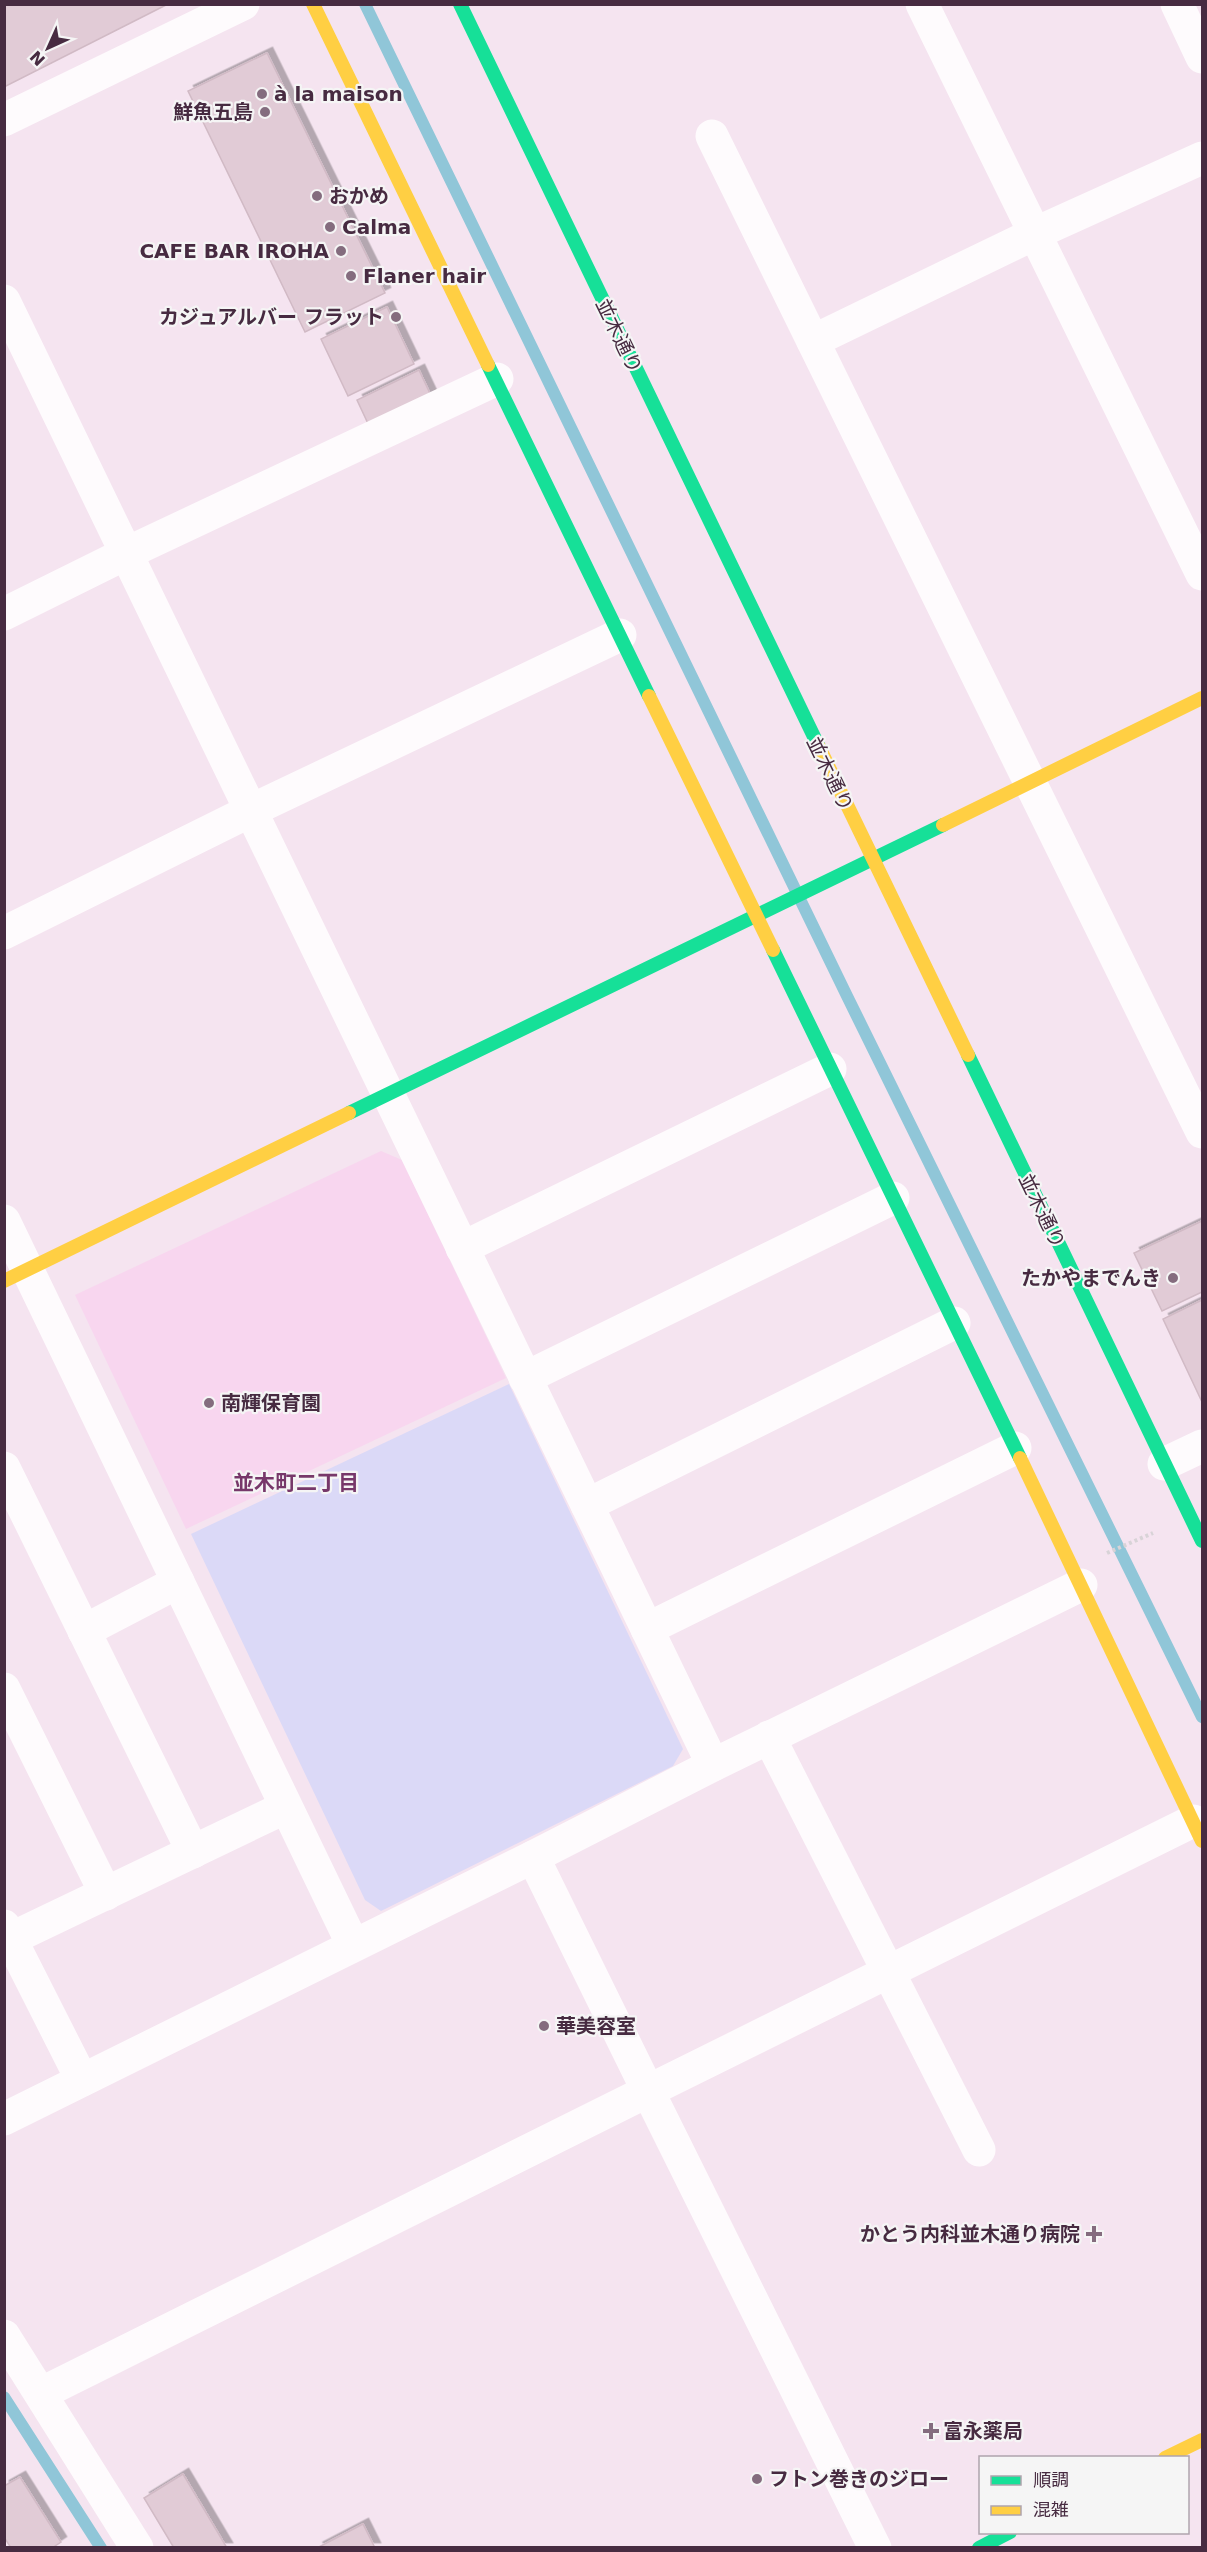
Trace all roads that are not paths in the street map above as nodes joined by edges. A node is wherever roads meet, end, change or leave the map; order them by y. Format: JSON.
{"nodes":[{"id":1,"x":243,"y":4,"type":"edge"},
{"id":2,"x":313,"y":4,"type":"edge"},
{"id":3,"x":460,"y":4,"type":"edge"},
{"id":4,"x":922,"y":4,"type":"edge"},
{"id":5,"x":1177,"y":4,"type":"edge"},
{"id":6,"x":1203,"y":57,"type":"edge"},
{"id":7,"x":4,"y":120,"type":"edge"},
{"id":8,"x":712,"y":136,"type":"dead end"},
{"id":9,"x":1203,"y":158,"type":"edge"},
{"id":10,"x":1036,"y":233,"type":"junction"},
{"id":11,"x":4,"y":301,"type":"edge"},
{"id":12,"x":813,"y":341,"type":"junction"},
{"id":13,"x":497,"y":379,"type":"junction"},
{"id":14,"x":127,"y":553,"type":"junction"},
{"id":15,"x":1203,"y":574,"type":"edge"},
{"id":16,"x":4,"y":614,"type":"edge"},
{"id":17,"x":620,"y":635,"type":"junction"},
{"id":18,"x":1203,"y":698,"type":"edge"},
{"id":19,"x":1030,"y":782,"type":"junction"},
{"id":20,"x":252,"y":810,"type":"junction"},
{"id":21,"x":872,"y":860,"type":"junction"},
{"id":22,"x":757,"y":917,"type":"junction"},
{"id":23,"x":4,"y":933,"type":"edge"},
{"id":24,"x":831,"y":1069,"type":"junction"},
{"id":25,"x":388,"y":1096,"type":"junction"},
{"id":26,"x":1203,"y":1132,"type":"edge"},
{"id":27,"x":893,"y":1198,"type":"junction"},
{"id":28,"x":4,"y":1221,"type":"edge"},
{"id":29,"x":462,"y":1248,"type":"junction"},
{"id":30,"x":16,"y":1275,"type":"edge"},
{"id":31,"x":954,"y":1323,"type":"junction"},
{"id":32,"x":525,"y":1378,"type":"junction"},
{"id":33,"x":1203,"y":1446,"type":"edge"},
{"id":34,"x":1014,"y":1448,"type":"junction"},
{"id":35,"x":1164,"y":1464,"type":"junction"},
{"id":36,"x":4,"y":1468,"type":"edge"},
{"id":37,"x":587,"y":1505,"type":"junction"},
{"id":38,"x":1203,"y":1541,"type":"edge"},
{"id":39,"x":178,"y":1582,"type":"junction"},
{"id":40,"x":1081,"y":1585,"type":"junction"},
{"id":41,"x":647,"y":1629,"type":"junction"},
{"id":42,"x":84,"y":1631,"type":"junction"},
{"id":43,"x":4,"y":1689,"type":"edge"},
{"id":44,"x":769,"y":1737,"type":"junction"},
{"id":45,"x":713,"y":1765,"type":"junction"},
{"id":46,"x":286,"y":1807,"type":"junction"},
{"id":47,"x":1198,"y":1831,"type":"edge"},
{"id":48,"x":192,"y":1852,"type":"junction"},
{"id":49,"x":533,"y":1857,"type":"junction"},
{"id":50,"x":106,"y":1894,"type":"junction"},
{"id":51,"x":7,"y":1936,"type":"edge"},
{"id":52,"x":353,"y":1945,"type":"junction"},
{"id":53,"x":887,"y":1972,"type":"junction"},
{"id":54,"x":82,"y":2080,"type":"junction"},
{"id":55,"x":648,"y":2091,"type":"junction"},
{"id":56,"x":4,"y":2119,"type":"edge"},
{"id":57,"x":979,"y":2150,"type":"dead end"},
{"id":58,"x":4,"y":2336,"type":"edge"},
{"id":59,"x":42,"y":2393,"type":"junction"},
{"id":60,"x":1203,"y":2440,"type":"edge"},
{"id":61,"x":1168,"y":2456,"type":"edge"},
{"id":62,"x":1006,"y":2534,"type":"edge"},
{"id":63,"x":137,"y":2547,"type":"edge"},
{"id":64,"x":875,"y":2547,"type":"edge"},
{"id":65,"x":979,"y":2547,"type":"edge"}],
"edges":[{"from":1,"to":7,"type":"street"},
{"from":2,"to":13,"type":"street"},
{"from":3,"to":21,"type":"street","name":"並木通り"},
{"from":4,"to":10,"type":"street"},
{"from":5,"to":6,"type":"street"},
{"from":8,"to":12,"type":"street"},
{"from":9,"to":10,"type":"street"},
{"from":10,"to":12,"type":"street"},
{"from":10,"to":15,"type":"street"},
{"from":11,"to":14,"type":"street"},
{"from":12,"to":19,"type":"street"},
{"from":13,"to":14,"type":"street"},
{"from":13,"to":17,"type":"street"},
{"from":14,"to":16,"type":"street"},
{"from":14,"to":20,"type":"street"},
{"from":17,"to":20,"type":"street"},
{"from":17,"to":22,"type":"street"},
{"from":18,"to":19,"type":"street"},
{"from":19,"to":21,"type":"street"},
{"from":19,"to":26,"type":"street"},
{"from":20,"to":23,"type":"street"},
{"from":20,"to":25,"type":"street"},
{"from":21,"to":22,"type":"street"},
{"from":21,"to":35,"type":"street","name":"並木通り"},
{"from":22,"to":24,"type":"street"},
{"from":22,"to":25,"type":"street"},
{"from":24,"to":27,"type":"street"},
{"from":24,"to":29,"type":"street"},
{"from":25,"to":29,"type":"street"},
{"from":25,"to":30,"type":"street"},
{"from":27,"to":31,"type":"street"},
{"from":27,"to":32,"type":"street"},
{"from":28,"to":30,"type":"street"},
{"from":29,"to":32,"type":"street"},
{"from":30,"to":39,"type":"street"},
{"from":31,"to":34,"type":"street"},
{"from":31,"to":37,"type":"street"},
{"from":32,"to":37,"type":"street"},
{"from":33,"to":35,"type":"street"},
{"from":34,"to":40,"type":"street"},
{"from":34,"to":41,"type":"street"},
{"from":35,"to":38,"type":"street","name":"並木通り"},
{"from":36,"to":42,"type":"street"},
{"from":37,"to":41,"type":"street"},
{"from":39,"to":42,"type":"street"},
{"from":39,"to":46,"type":"street"},
{"from":40,"to":44,"type":"street"},
{"from":40,"to":47,"type":"street"},
{"from":41,"to":45,"type":"street"},
{"from":42,"to":48,"type":"street"},
{"from":43,"to":50,"type":"street"},
{"from":44,"to":45,"type":"street"},
{"from":44,"to":53,"type":"street"},
{"from":45,"to":49,"type":"street"},
{"from":46,"to":48,"type":"street"},
{"from":46,"to":52,"type":"street"},
{"from":47,"to":53,"type":"street"},
{"from":48,"to":50,"type":"street"},
{"from":49,"to":52,"type":"street"},
{"from":49,"to":55,"type":"street"},
{"from":50,"to":51,"type":"street"},
{"from":51,"to":54,"type":"street"},
{"from":52,"to":54,"type":"street"},
{"from":53,"to":55,"type":"street"},
{"from":53,"to":57,"type":"street"},
{"from":54,"to":56,"type":"street"},
{"from":55,"to":59,"type":"street"},
{"from":55,"to":64,"type":"street"},
{"from":58,"to":59,"type":"street"},
{"from":59,"to":63,"type":"street"},
{"from":60,"to":61,"type":"street"},
{"from":62,"to":65,"type":"street"}]}
